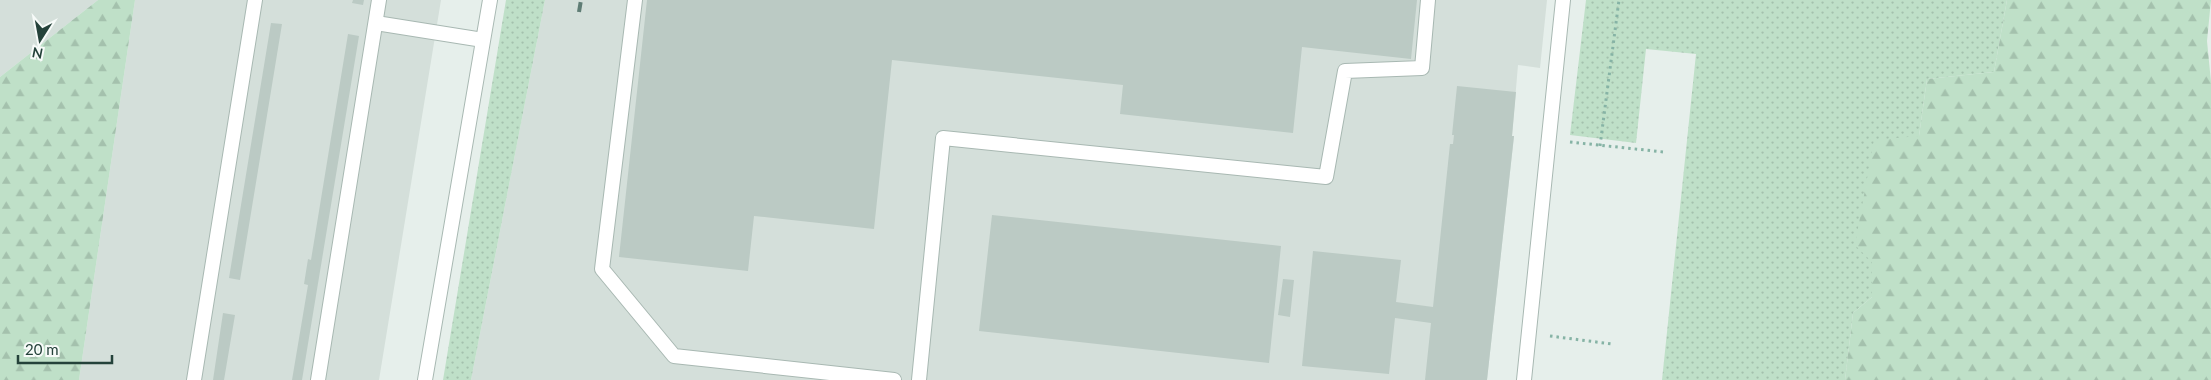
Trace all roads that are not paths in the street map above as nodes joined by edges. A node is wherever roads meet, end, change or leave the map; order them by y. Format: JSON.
{"nodes":[{"id":1,"x":255,"y":0,"type":"edge"},
{"id":2,"x":379,"y":0,"type":"edge"},
{"id":3,"x":490,"y":0,"type":"edge"},
{"id":4,"x":635,"y":0,"type":"edge"},
{"id":5,"x":1428,"y":0,"type":"edge"},
{"id":6,"x":1563,"y":0,"type":"edge"},
{"id":7,"x":376,"y":23,"type":"junction"},
{"id":8,"x":483,"y":40,"type":"junction"},
{"id":9,"x":194,"y":380,"type":"edge"},
{"id":10,"x":318,"y":380,"type":"edge"},
{"id":11,"x":426,"y":380,"type":"edge"},
{"id":12,"x":894,"y":380,"type":"edge"},
{"id":13,"x":919,"y":380,"type":"edge"},
{"id":14,"x":1524,"y":380,"type":"edge"}],
"edges":[{"from":1,"to":9,"type":"lane"},
{"from":2,"to":7,"type":"lane"},
{"from":3,"to":8,"type":"lane"},
{"from":4,"to":12,"type":"lane"},
{"from":5,"to":13,"type":"lane"},
{"from":6,"to":14,"type":"lane"},
{"from":7,"to":8,"type":"lane"},
{"from":7,"to":10,"type":"lane"},
{"from":8,"to":11,"type":"lane"}]}
